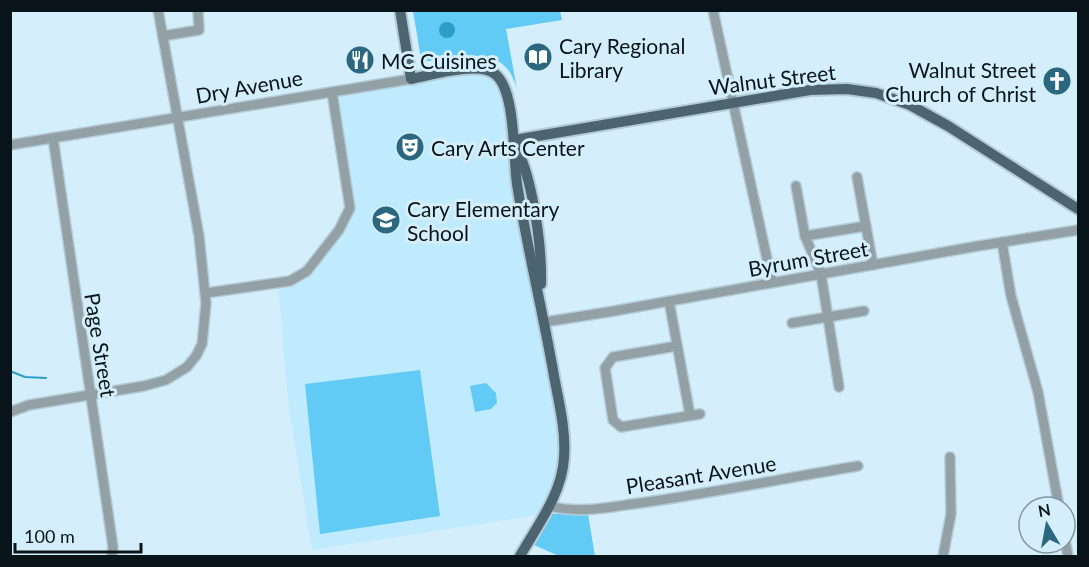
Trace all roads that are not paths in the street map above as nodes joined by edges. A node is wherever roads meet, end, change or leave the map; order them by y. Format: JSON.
{"nodes":[{"id":1,"x":158,"y":10,"type":"edge"},
{"id":2,"x":198,"y":10,"type":"edge"},
{"id":3,"x":400,"y":10,"type":"edge"},
{"id":4,"x":713,"y":10,"type":"edge"},
{"id":5,"x":163,"y":36,"type":"junction"},
{"id":6,"x":411,"y":79,"type":"junction"},
{"id":7,"x":332,"y":92,"type":"junction"},
{"id":8,"x":734,"y":102,"type":"junction"},
{"id":9,"x":177,"y":118,"type":"junction"},
{"id":10,"x":53,"y":138,"type":"junction"},
{"id":11,"x":514,"y":142,"type":"junction"},
{"id":12,"x":10,"y":145,"type":"edge"},
{"id":13,"x":857,"y":177,"type":"dead end"},
{"id":14,"x":796,"y":186,"type":"dead end"},
{"id":15,"x":1078,"y":209,"type":"edge"},
{"id":16,"x":866,"y":226,"type":"junction"},
{"id":17,"x":1078,"y":230,"type":"edge"},
{"id":18,"x":805,"y":236,"type":"junction"},
{"id":19,"x":1002,"y":242,"type":"junction"},
{"id":20,"x":873,"y":265,"type":"junction"},
{"id":21,"x":821,"y":274,"type":"junction"},
{"id":22,"x":772,"y":282,"type":"junction"},
{"id":23,"x":206,"y":293,"type":"junction"},
{"id":24,"x":669,"y":301,"type":"junction"},
{"id":25,"x":864,"y":311,"type":"dead end"},
{"id":26,"x":828,"y":317,"type":"junction"},
{"id":27,"x":544,"y":322,"type":"junction"},
{"id":28,"x":792,"y":323,"type":"dead end"},
{"id":29,"x":677,"y":346,"type":"junction"},
{"id":30,"x":839,"y":387,"type":"dead end"},
{"id":31,"x":90,"y":396,"type":"junction"},
{"id":32,"x":10,"y":412,"type":"edge"},
{"id":33,"x":700,"y":414,"type":"dead end"},
{"id":34,"x":690,"y":415,"type":"junction"},
{"id":35,"x":950,"y":458,"type":"dead end"},
{"id":36,"x":858,"y":465,"type":"dead end"},
{"id":37,"x":1057,"y":495,"type":"edge"},
{"id":38,"x":549,"y":506,"type":"junction"},
{"id":39,"x":112,"y":556,"type":"edge"},
{"id":40,"x":520,"y":556,"type":"edge"},
{"id":41,"x":943,"y":556,"type":"edge"}],
"edges":[{"from":1,"to":5,"type":"street"},
{"from":2,"to":5,"type":"street"},
{"from":3,"to":6,"type":"main road"},
{"from":4,"to":8,"type":"street"},
{"from":5,"to":9,"type":"street"},
{"from":6,"to":7,"type":"street","name":"Dry Avenue"},
{"from":6,"to":11,"type":"main road","name":"Dry Avenue"},
{"from":7,"to":9,"type":"street","name":"Dry Avenue"},
{"from":7,"to":23,"type":"street"},
{"from":8,"to":11,"type":"main road","name":"Walnut Street"},
{"from":8,"to":15,"type":"main road","name":"Walnut Street"},
{"from":8,"to":22,"type":"street"},
{"from":9,"to":10,"type":"street","name":"Dry Avenue"},
{"from":9,"to":23,"type":"street"},
{"from":10,"to":12,"type":"street","name":"Dry Avenue"},
{"from":10,"to":31,"type":"street","name":"Page Street"},
{"from":11,"to":27,"type":"main road"},
{"from":13,"to":16,"type":"street"},
{"from":14,"to":18,"type":"street"},
{"from":16,"to":18,"type":"street"},
{"from":16,"to":20,"type":"street"},
{"from":17,"to":19,"type":"street","name":"Byrum Street"},
{"from":18,"to":21,"type":"street"},
{"from":19,"to":20,"type":"street","name":"Byrum Street"},
{"from":19,"to":37,"type":"street"},
{"from":20,"to":21,"type":"street","name":"Byrum Street"},
{"from":21,"to":22,"type":"street","name":"Byrum Street"},
{"from":21,"to":26,"type":"street"},
{"from":22,"to":24,"type":"street","name":"Byrum Street"},
{"from":23,"to":31,"type":"street"},
{"from":24,"to":27,"type":"street","name":"Byrum Street"},
{"from":24,"to":29,"type":"street"},
{"from":25,"to":26,"type":"street"},
{"from":26,"to":28,"type":"street"},
{"from":26,"to":30,"type":"street"},
{"from":27,"to":38,"type":"main road"},
{"from":29,"to":34,"type":"street"},
{"from":29,"to":34,"type":"street"},
{"from":31,"to":32,"type":"street"},
{"from":31,"to":39,"type":"street","name":"Page Street"},
{"from":33,"to":34,"type":"street"},
{"from":35,"to":41,"type":"street"},
{"from":36,"to":38,"type":"street","name":"Pleasant Avenue"},
{"from":38,"to":40,"type":"main road"}]}
